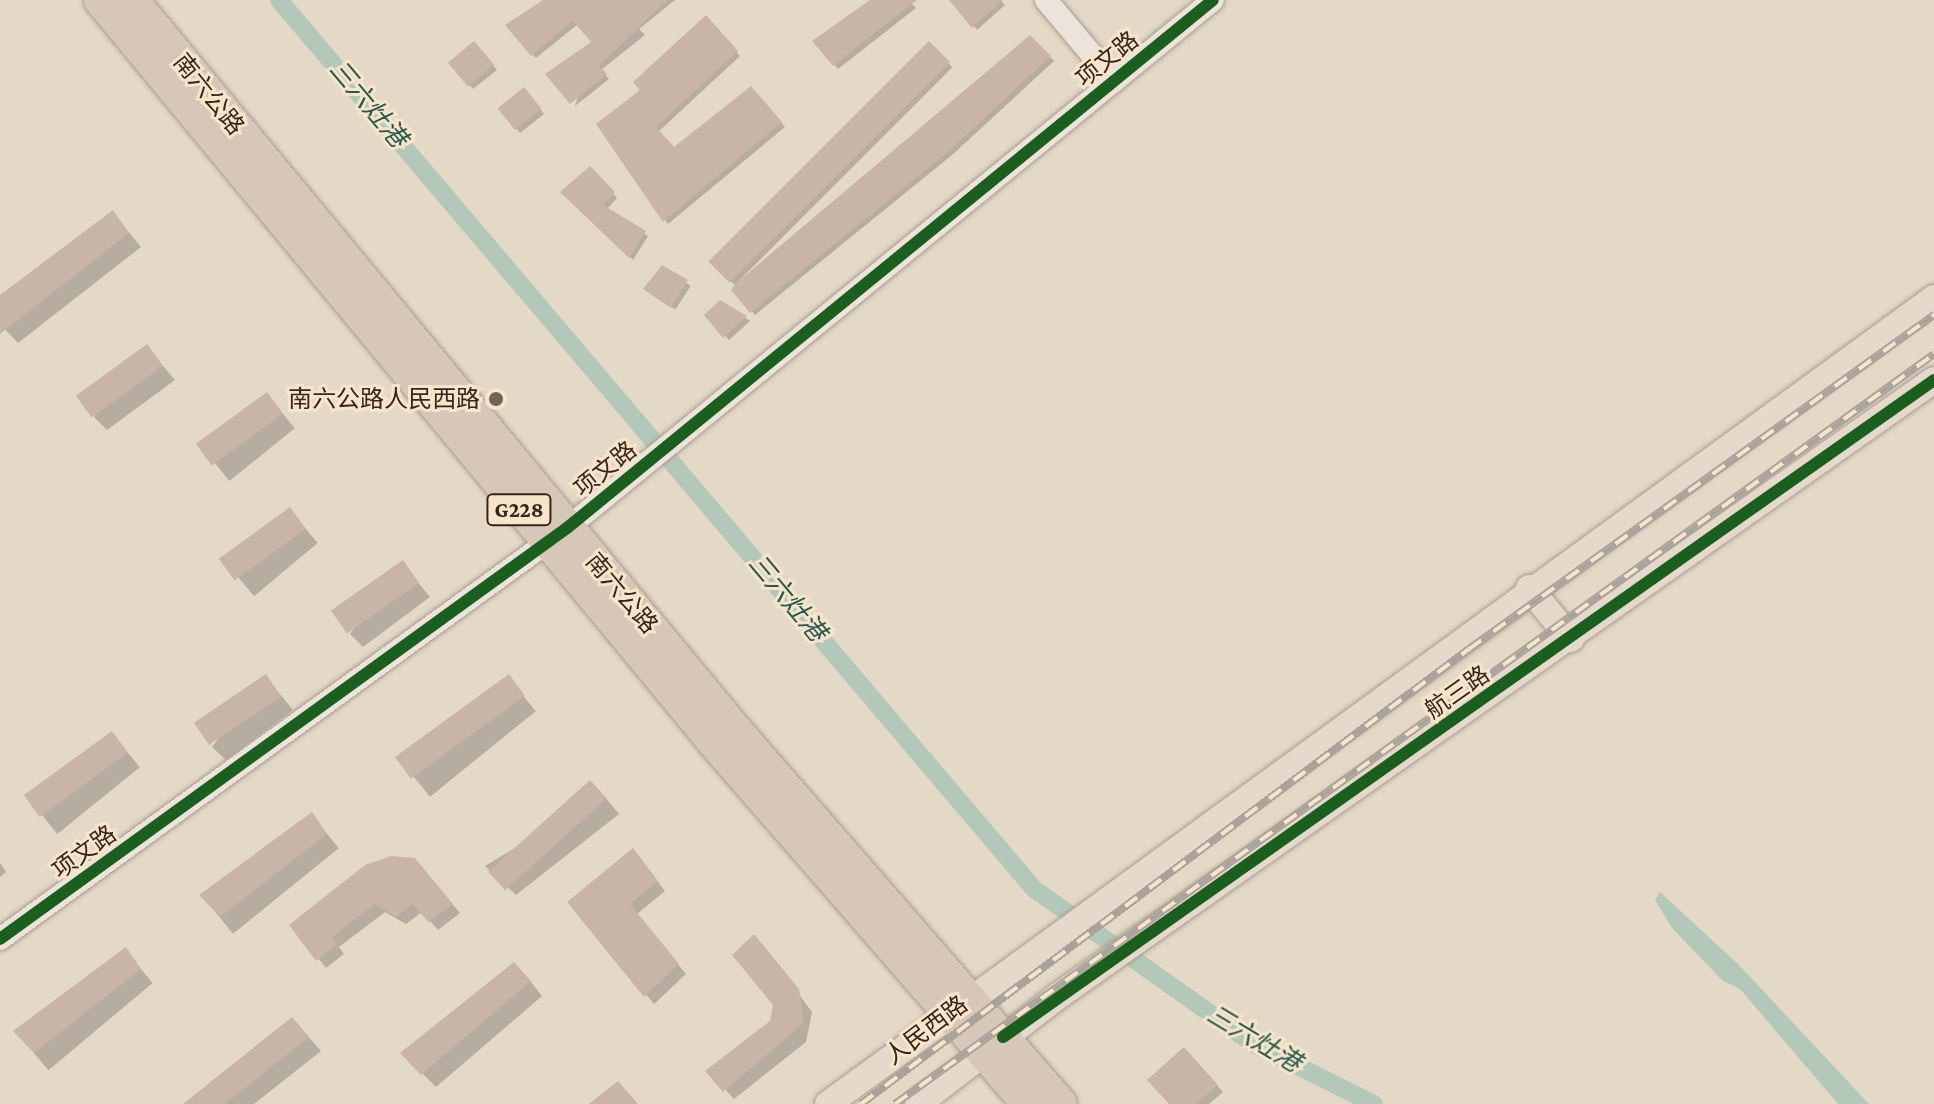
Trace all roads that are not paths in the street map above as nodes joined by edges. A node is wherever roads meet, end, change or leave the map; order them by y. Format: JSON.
{"nodes":[{"id":1,"x":100,"y":0,"type":"edge"},
{"id":2,"x":132,"y":0,"type":"edge"},
{"id":3,"x":1046,"y":0,"type":"edge"},
{"id":4,"x":1213,"y":0,"type":"edge"},
{"id":5,"x":1114,"y":81,"type":"junction"},
{"id":6,"x":1934,"y":298,"type":"edge"},
{"id":7,"x":1934,"y":380,"type":"edge"},
{"id":8,"x":556,"y":534,"type":"junction"},
{"id":9,"x":1529,"y":588,"type":"junction"},
{"id":10,"x":1571,"y":639,"type":"junction"},
{"id":11,"x":0,"y":939,"type":"edge"},
{"id":12,"x":958,"y":1005,"type":"junction"},
{"id":13,"x":992,"y":1050,"type":"junction"},
{"id":14,"x":828,"y":1104,"type":"edge"},
{"id":15,"x":918,"y":1104,"type":"edge"},
{"id":16,"x":937,"y":1104,"type":"edge"},
{"id":17,"x":1028,"y":1104,"type":"edge"},
{"id":18,"x":1061,"y":1104,"type":"edge"}],
"edges":[{"from":1,"to":8,"type":"highway","name":"南六公路","number":"G228"},
{"from":2,"to":8,"type":"highway","name":"南六公路","number":"G228"},
{"from":3,"to":5,"type":"street"},
{"from":4,"to":5,"type":"street","name":"项文路"},
{"from":5,"to":8,"type":"street","name":"项文路"},
{"from":6,"to":9,"type":"main road","name":"人民西路"},
{"from":7,"to":10,"type":"main road","name":"航三路"},
{"from":8,"to":11,"type":"street","name":"项文路"},
{"from":8,"to":12,"type":"highway","name":"南六公路","number":"G228"},
{"from":9,"to":10,"type":"main road"},
{"from":9,"to":12,"type":"main road","name":"人民西路"},
{"from":10,"to":13,"type":"main road","name":"航三路"},
{"from":12,"to":13,"type":"highway","name":"南六公路"},
{"from":12,"to":14,"type":"main road","name":"人民西路"},
{"from":13,"to":15,"type":"main road"},
{"from":13,"to":16,"type":"street"},
{"from":13,"to":17,"type":"highway","name":"南六公路"},
{"from":13,"to":18,"type":"highway","name":"南六公路"}]}
